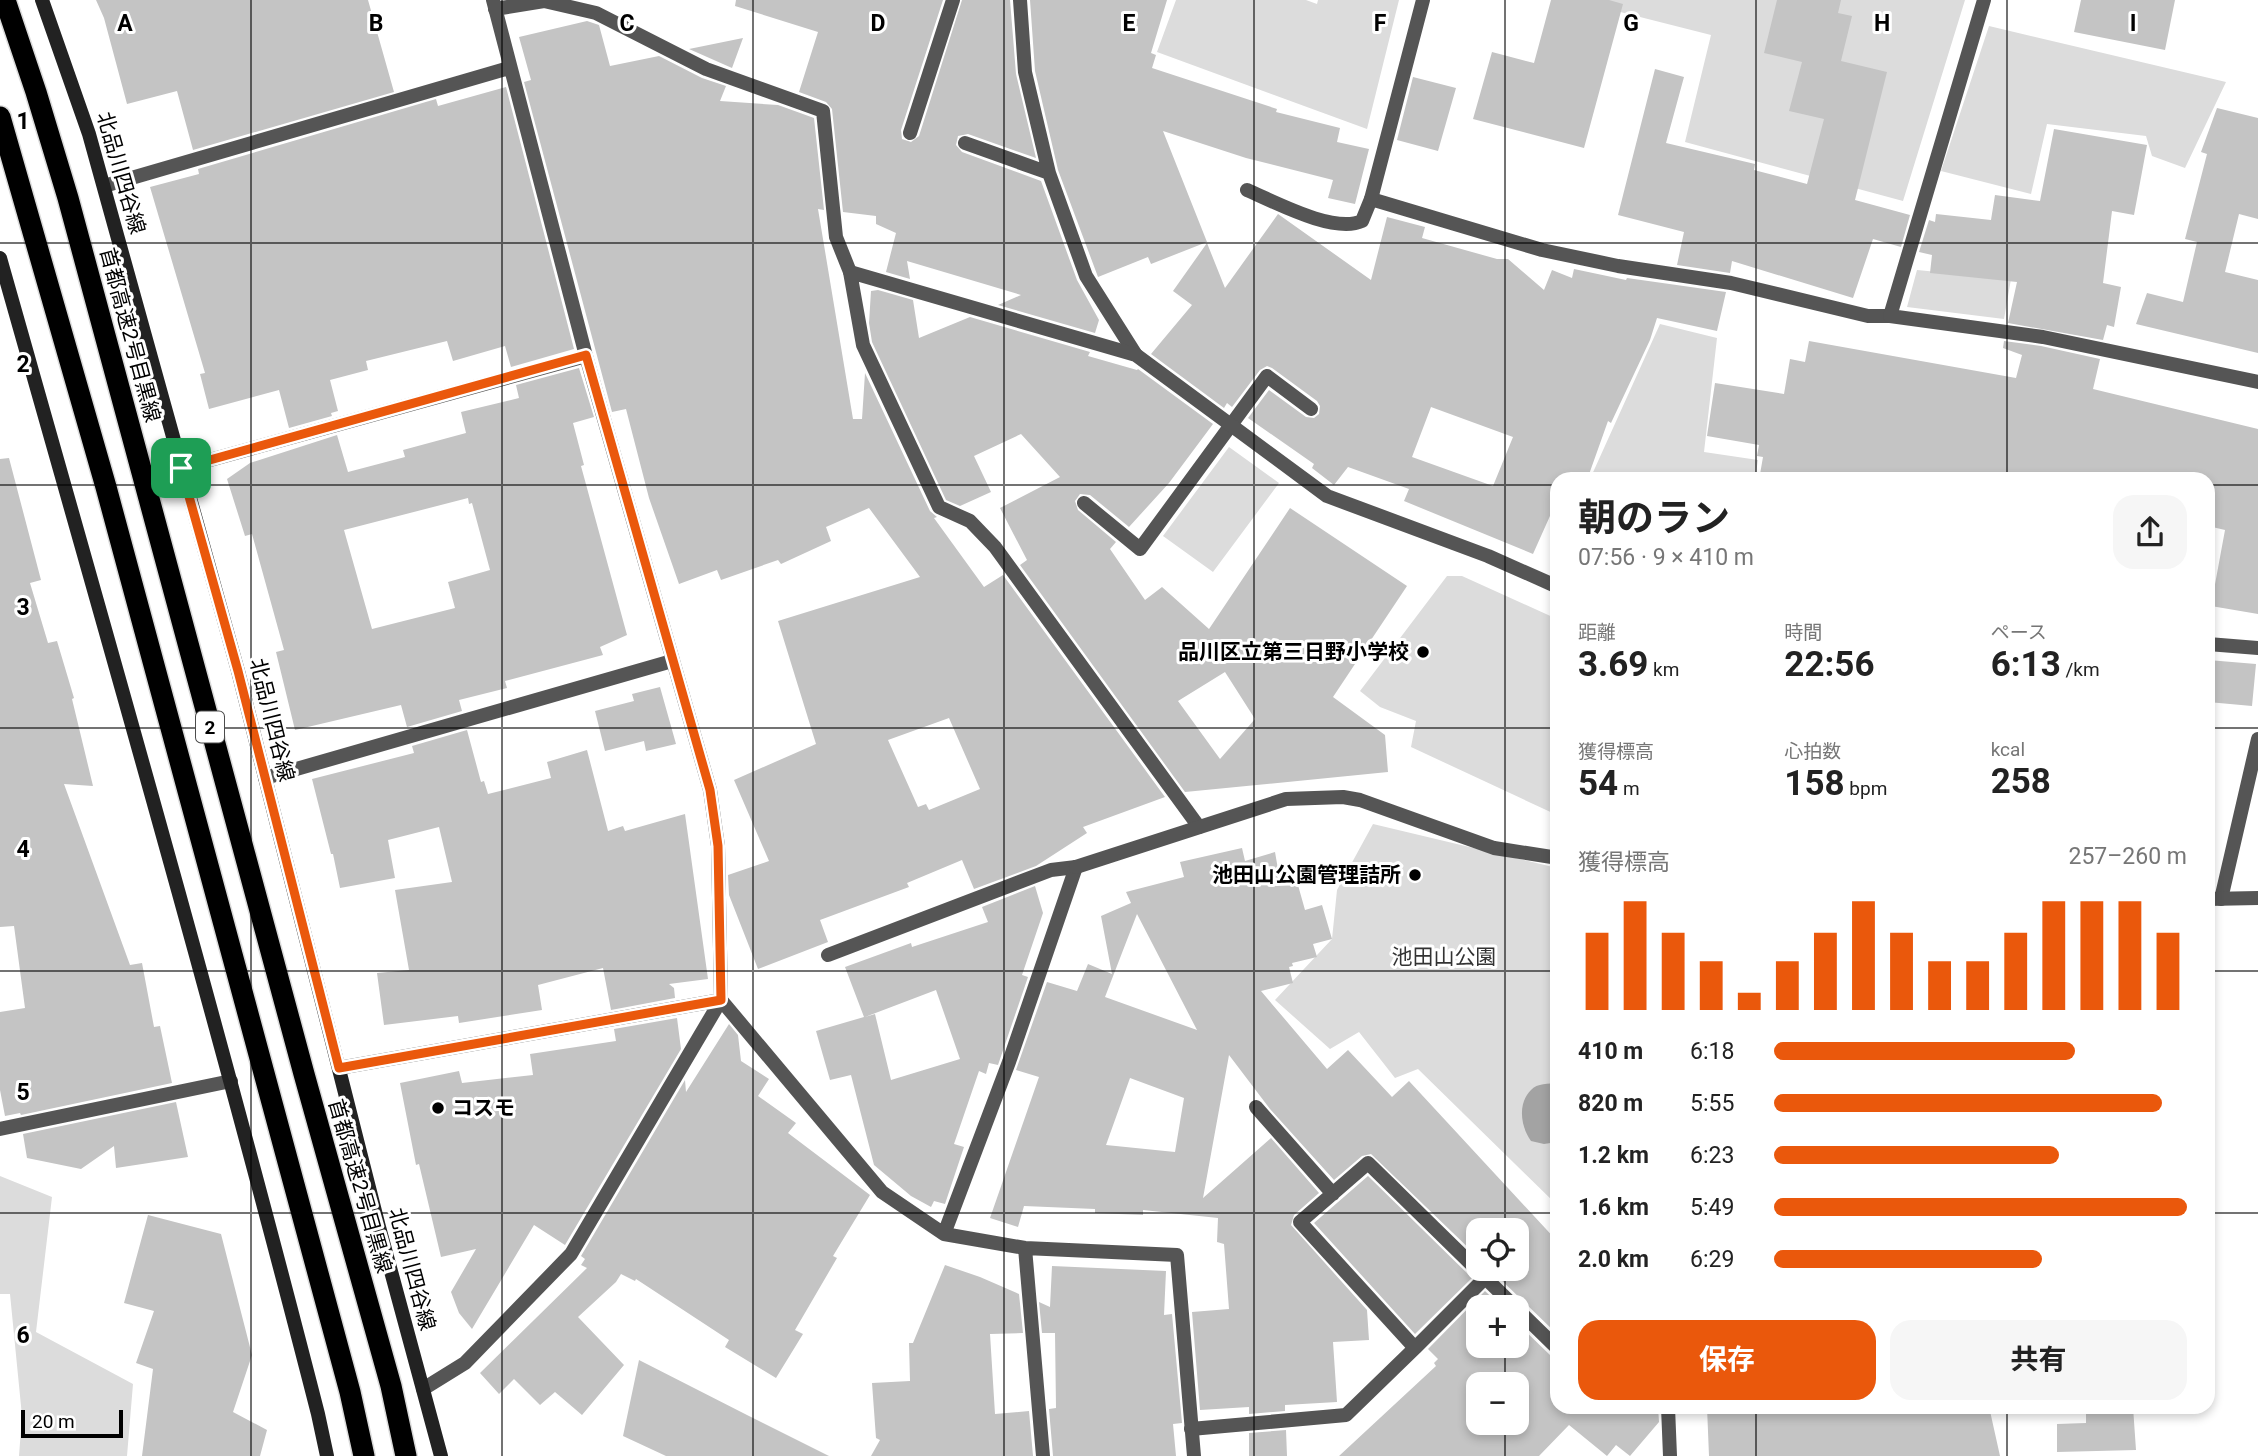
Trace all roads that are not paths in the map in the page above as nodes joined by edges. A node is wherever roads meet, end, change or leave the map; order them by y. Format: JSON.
{"nodes":[{"id":1,"x":5,"y":0,"type":"edge"},
{"id":2,"x":42,"y":0,"type":"edge"},
{"id":3,"x":953,"y":0,"type":"edge"},
{"id":4,"x":1020,"y":0,"type":"edge"},
{"id":5,"x":1423,"y":0,"type":"edge"},
{"id":6,"x":1984,"y":0,"type":"edge"},
{"id":7,"x":494,"y":5,"type":"edge"},
{"id":8,"x":509,"y":68,"type":"junction"},
{"id":9,"x":0,"y":117,"type":"edge"},
{"id":10,"x":910,"y":133,"type":"dead end"},
{"id":11,"x":965,"y":143,"type":"dead end"},
{"id":12,"x":1049,"y":173,"type":"junction"},
{"id":13,"x":104,"y":186,"type":"junction"},
{"id":14,"x":1247,"y":190,"type":"dead end"},
{"id":15,"x":1371,"y":199,"type":"junction"},
{"id":16,"x":0,"y":258,"type":"edge"},
{"id":17,"x":850,"y":272,"type":"junction"},
{"id":18,"x":1889,"y":316,"type":"junction"},
{"id":19,"x":586,"y":355,"type":"junction"},
{"id":20,"x":1136,"y":355,"type":"junction"},
{"id":21,"x":2258,"y":382,"type":"edge"},
{"id":22,"x":1311,"y":409,"type":"dead end"},
{"id":23,"x":1232,"y":425,"type":"junction"},
{"id":24,"x":181,"y":468,"type":"junction"},
{"id":25,"x":1084,"y":503,"type":"dead end"},
{"id":26,"x":1550,"y":583,"type":"edge"},
{"id":27,"x":2215,"y":645,"type":"edge"},
{"id":28,"x":2258,"y":648,"type":"edge"},
{"id":29,"x":672,"y":661,"type":"junction"},
{"id":30,"x":2258,"y":739,"type":"edge"},
{"id":31,"x":265,"y":778,"type":"junction"},
{"id":32,"x":1199,"y":827,"type":"junction"},
{"id":33,"x":1550,"y":857,"type":"edge"},
{"id":34,"x":1076,"y":867,"type":"junction"},
{"id":35,"x":2258,"y":898,"type":"edge"},
{"id":36,"x":2215,"y":899,"type":"edge"},
{"id":37,"x":828,"y":955,"type":"dead end"},
{"id":38,"x":721,"y":1000,"type":"junction"},
{"id":39,"x":339,"y":1068,"type":"junction"},
{"id":40,"x":231,"y":1082,"type":"junction"},
{"id":41,"x":1256,"y":1107,"type":"dead end"},
{"id":42,"x":0,"y":1129,"type":"edge"},
{"id":43,"x":1332,"y":1194,"type":"junction"},
{"id":44,"x":944,"y":1234,"type":"junction"},
{"id":45,"x":1025,"y":1248,"type":"junction"},
{"id":46,"x":1466,"y":1259,"type":"edge"},
{"id":47,"x":1482,"y":1281,"type":"edge"},
{"id":48,"x":1488,"y":1281,"type":"edge"},
{"id":49,"x":1503,"y":1295,"type":"edge"},
{"id":50,"x":1529,"y":1321,"type":"edge"},
{"id":51,"x":1550,"y":1341,"type":"edge"},
{"id":52,"x":1415,"y":1348,"type":"junction"},
{"id":53,"x":423,"y":1389,"type":"junction"},
{"id":54,"x":1668,"y":1414,"type":"edge"},
{"id":55,"x":1191,"y":1429,"type":"junction"},
{"id":56,"x":327,"y":1456,"type":"edge"},
{"id":57,"x":364,"y":1456,"type":"edge"},
{"id":58,"x":406,"y":1456,"type":"edge"},
{"id":59,"x":441,"y":1456,"type":"edge"},
{"id":60,"x":1042,"y":1456,"type":"edge"},
{"id":61,"x":1194,"y":1456,"type":"edge"},
{"id":62,"x":1670,"y":1456,"type":"edge"}],
"edges":[{"from":1,"to":58,"type":"highway","name":"首都高速2号目黒線","number":"2"},
{"from":2,"to":13,"type":"main road","name":"北品川四谷線"},
{"from":3,"to":10,"type":"street"},
{"from":4,"to":12,"type":"street"},
{"from":5,"to":15,"type":"street"},
{"from":6,"to":18,"type":"street"},
{"from":7,"to":8,"type":"street"},
{"from":7,"to":17,"type":"street"},
{"from":8,"to":13,"type":"street"},
{"from":8,"to":19,"type":"street"},
{"from":9,"to":57,"type":"highway","number":"2"},
{"from":11,"to":12,"type":"street"},
{"from":12,"to":20,"type":"street"},
{"from":13,"to":24,"type":"main road","name":"北品川四谷線"},
{"from":14,"to":15,"type":"street"},
{"from":15,"to":18,"type":"street"},
{"from":16,"to":40,"type":"main road"},
{"from":17,"to":20,"type":"street"},
{"from":17,"to":32,"type":"street"},
{"from":18,"to":21,"type":"street"},
{"from":19,"to":24,"type":"street"},
{"from":19,"to":29,"type":"street"},
{"from":20,"to":23,"type":"street"},
{"from":22,"to":23,"type":"street"},
{"from":23,"to":25,"type":"street"},
{"from":23,"to":26,"type":"street"},
{"from":24,"to":31,"type":"main road","name":"北品川四谷線"},
{"from":27,"to":28,"type":"street"},
{"from":29,"to":31,"type":"street"},
{"from":29,"to":38,"type":"street"},
{"from":30,"to":36,"type":"street"},
{"from":31,"to":39,"type":"main road","name":"北品川四谷線"},
{"from":32,"to":33,"type":"street"},
{"from":32,"to":34,"type":"street"},
{"from":34,"to":37,"type":"street"},
{"from":34,"to":44,"type":"street"},
{"from":35,"to":36,"type":"street"},
{"from":38,"to":39,"type":"street"},
{"from":38,"to":44,"type":"street"},
{"from":38,"to":53,"type":"street"},
{"from":39,"to":53,"type":"main road","name":"北品川四谷線"},
{"from":40,"to":42,"type":"street"},
{"from":40,"to":56,"type":"main road"},
{"from":41,"to":43,"type":"street"},
{"from":43,"to":46,"type":"street"},
{"from":43,"to":52,"type":"street"},
{"from":44,"to":45,"type":"street"},
{"from":45,"to":55,"type":"street"},
{"from":45,"to":60,"type":"street"},
{"from":47,"to":52,"type":"street"},
{"from":48,"to":49,"type":"street"},
{"from":50,"to":51,"type":"street"},
{"from":52,"to":55,"type":"street"},
{"from":53,"to":59,"type":"main road","name":"北品川四谷線"},
{"from":54,"to":62,"type":"street"},
{"from":55,"to":61,"type":"street"}]}
